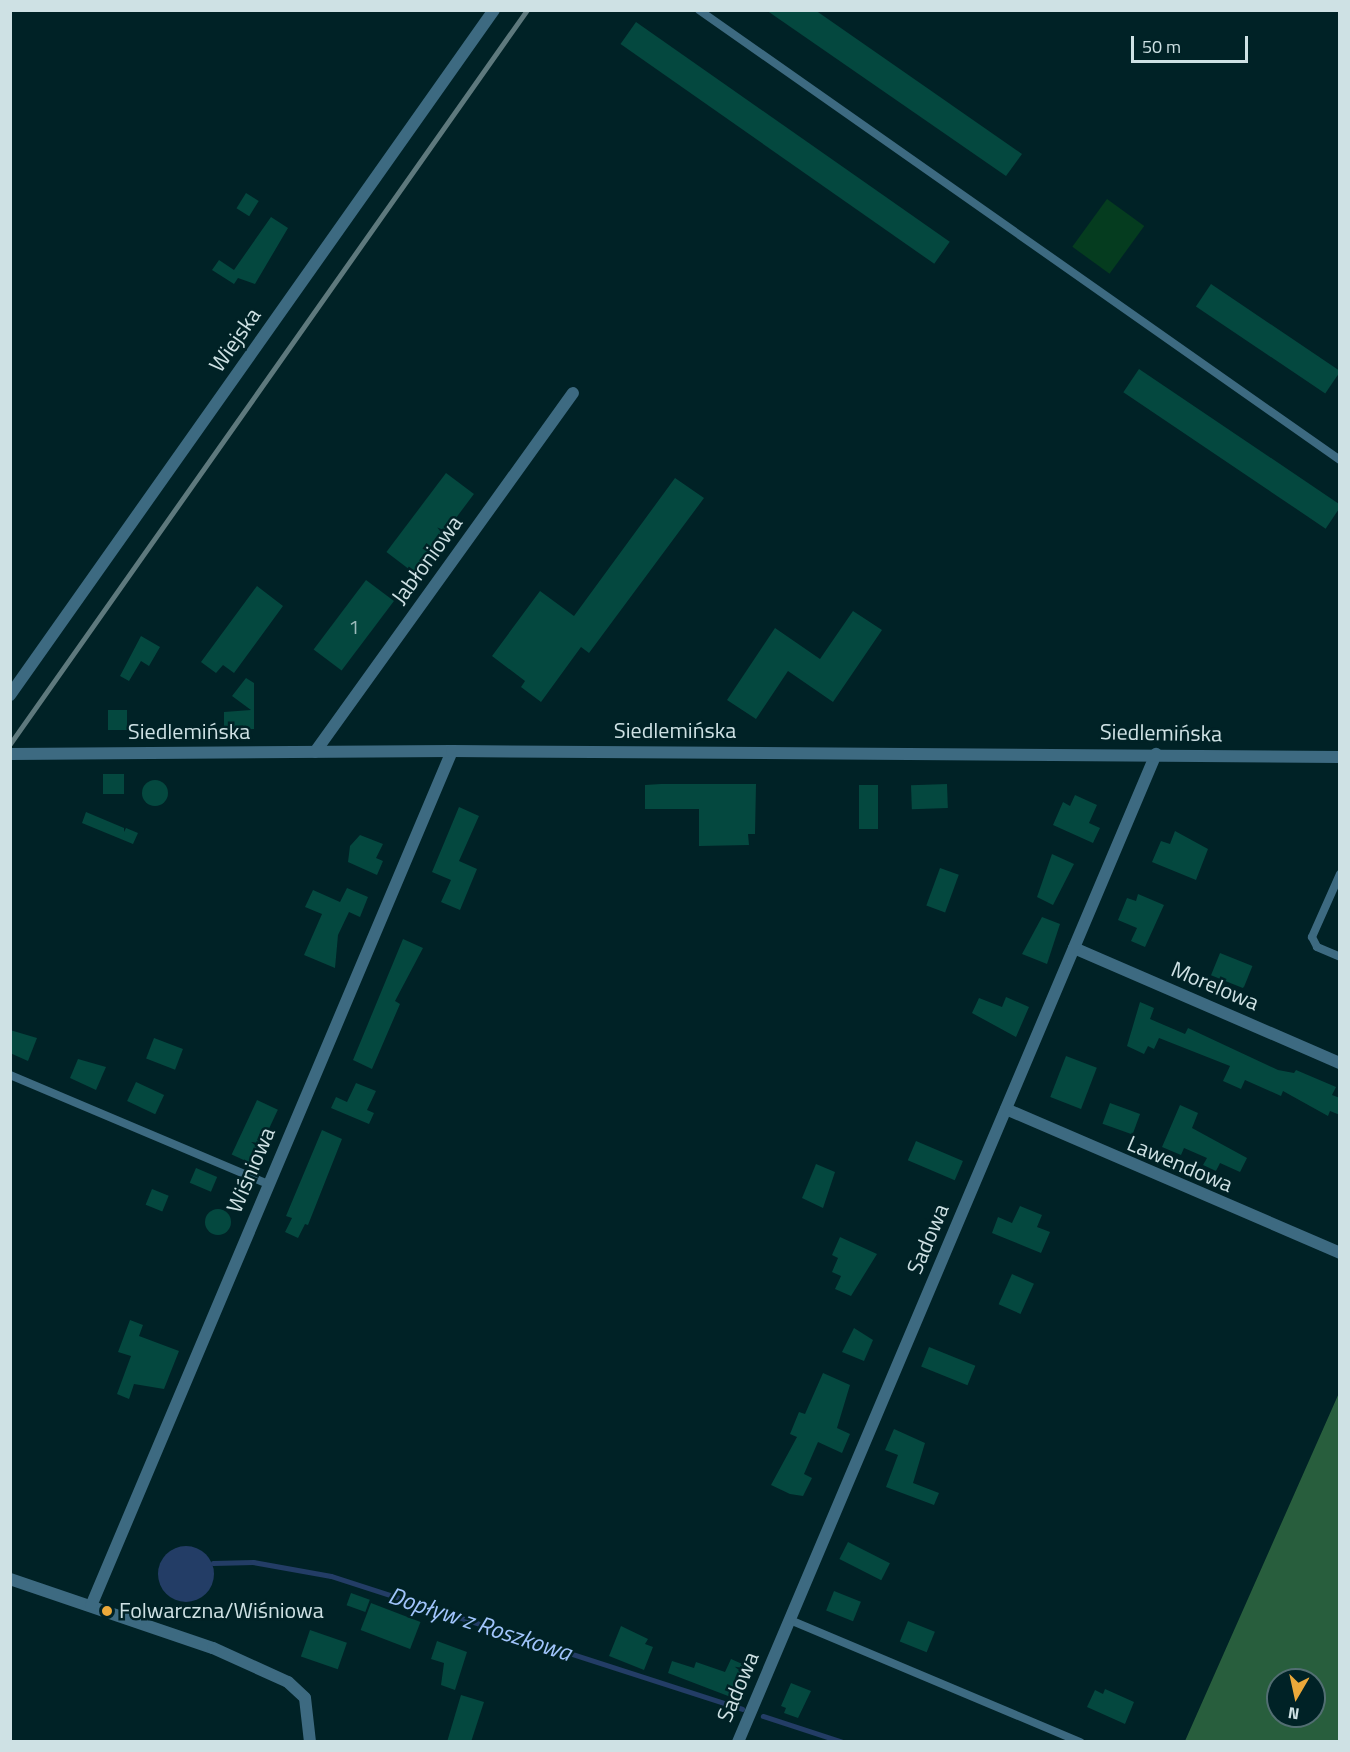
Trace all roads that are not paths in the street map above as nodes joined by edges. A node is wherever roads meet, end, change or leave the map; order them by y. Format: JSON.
{"nodes":[{"id":1,"x":494,"y":10,"type":"edge"},
{"id":2,"x":699,"y":10,"type":"edge"},
{"id":3,"x":573,"y":393,"type":"dead end"},
{"id":4,"x":1340,"y":460,"type":"edge"},
{"id":5,"x":10,"y":695,"type":"edge"},
{"id":6,"x":452,"y":751,"type":"junction"},
{"id":7,"x":315,"y":752,"type":"junction"},
{"id":8,"x":10,"y":754,"type":"edge"},
{"id":9,"x":1156,"y":754,"type":"junction"},
{"id":10,"x":1340,"y":757,"type":"edge"},
{"id":11,"x":1340,"y":874,"type":"edge"},
{"id":12,"x":1074,"y":948,"type":"junction"},
{"id":13,"x":1340,"y":957,"type":"edge"},
{"id":14,"x":1340,"y":1063,"type":"edge"},
{"id":15,"x":10,"y":1075,"type":"edge"},
{"id":16,"x":1006,"y":1109,"type":"junction"},
{"id":17,"x":268,"y":1184,"type":"junction"},
{"id":18,"x":1340,"y":1253,"type":"edge"},
{"id":19,"x":10,"y":1579,"type":"edge"},
{"id":20,"x":91,"y":1606,"type":"junction"},
{"id":21,"x":790,"y":1620,"type":"junction"},
{"id":22,"x":310,"y":1742,"type":"edge"},
{"id":23,"x":738,"y":1742,"type":"edge"},
{"id":24,"x":1080,"y":1742,"type":"edge"}],
"edges":[{"from":1,"to":5,"type":"street","name":"Wiejska"},
{"from":2,"to":4,"type":"lane"},
{"from":3,"to":7,"type":"street","name":"Jabłoniowa"},
{"from":6,"to":7,"type":"street","name":"Siedlemińska"},
{"from":6,"to":9,"type":"street","name":"Siedlemińska"},
{"from":6,"to":17,"type":"street","name":"Wiśniowa"},
{"from":7,"to":8,"type":"street","name":"Siedlemińska"},
{"from":9,"to":10,"type":"street","name":"Siedlemińska"},
{"from":9,"to":12,"type":"street","name":"Sadowa"},
{"from":11,"to":13,"type":"lane"},
{"from":12,"to":14,"type":"street","name":"Morelowa"},
{"from":12,"to":16,"type":"street","name":"Sadowa"},
{"from":15,"to":17,"type":"lane"},
{"from":16,"to":18,"type":"street","name":"Lawendowa"},
{"from":16,"to":21,"type":"street","name":"Sadowa"},
{"from":17,"to":20,"type":"street","name":"Wiśniowa"},
{"from":19,"to":20,"type":"street"},
{"from":20,"to":22,"type":"street"},
{"from":21,"to":23,"type":"street","name":"Sadowa"},
{"from":21,"to":24,"type":"lane"}]}
